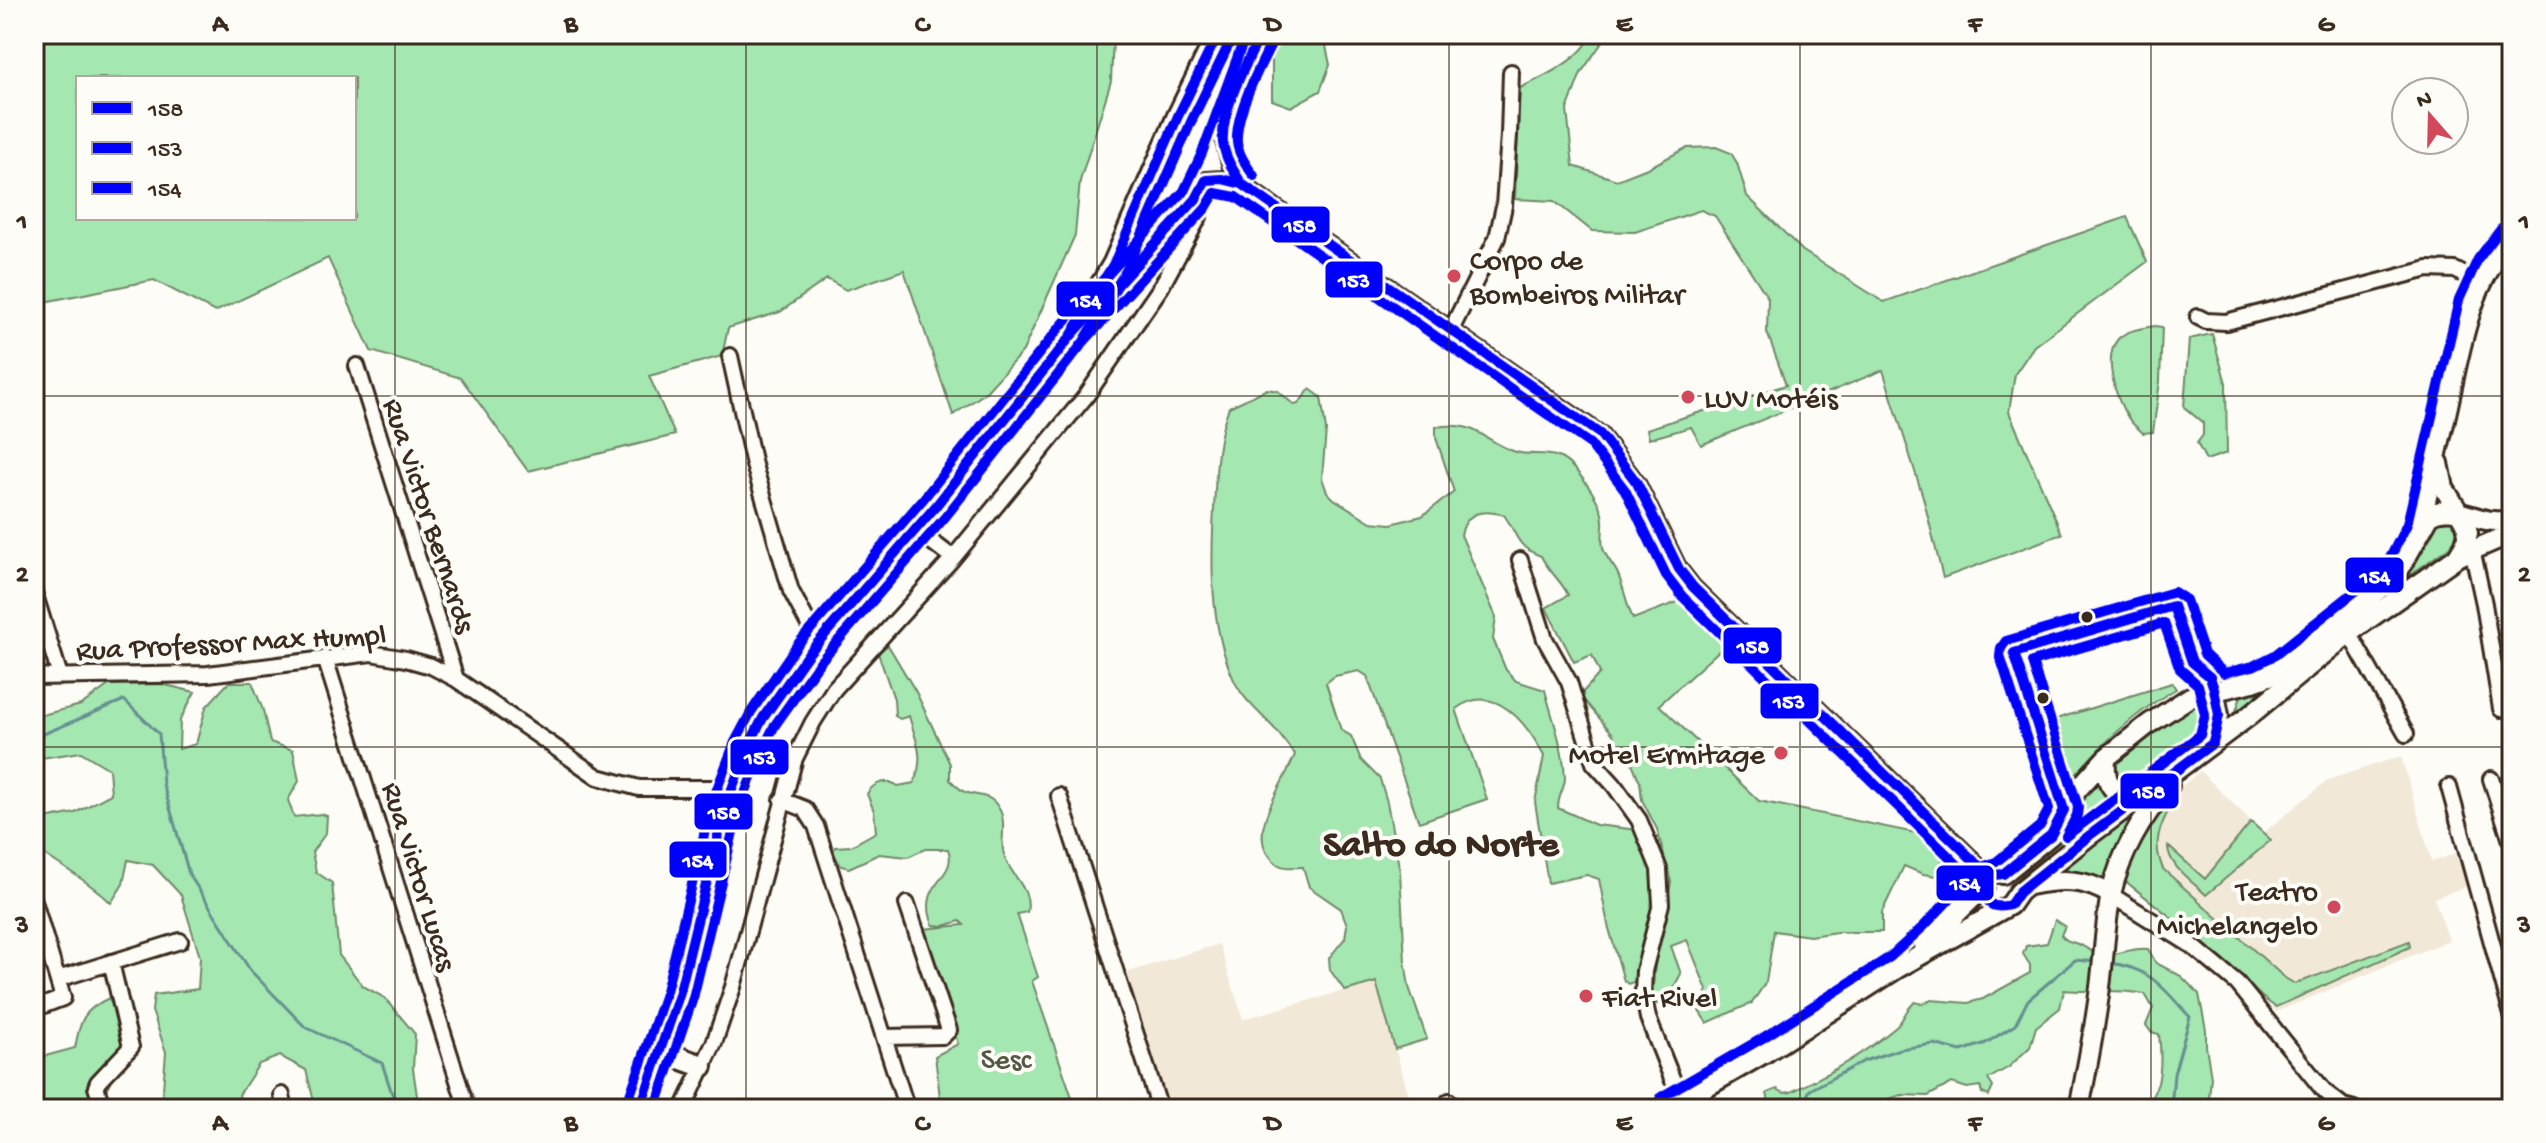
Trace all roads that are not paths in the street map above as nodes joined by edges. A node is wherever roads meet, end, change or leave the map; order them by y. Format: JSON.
{"nodes":[{"id":1,"x":1218,"y":34,"type":"edge"},
{"id":2,"x":1511,"y":72,"type":"dead end"},
{"id":3,"x":1223,"y":138,"type":"dead end"},
{"id":4,"x":1242,"y":184,"type":"junction"},
{"id":5,"x":2511,"y":242,"type":"edge"},
{"id":6,"x":2480,"y":283,"type":"junction"},
{"id":7,"x":2198,"y":317,"type":"dead end"},
{"id":8,"x":1451,"y":330,"type":"junction"},
{"id":9,"x":730,"y":356,"type":"dead end"},
{"id":10,"x":357,"y":366,"type":"dead end"},
{"id":11,"x":2438,"y":452,"type":"junction"},
{"id":12,"x":2458,"y":512,"type":"junction"},
{"id":13,"x":2512,"y":521,"type":"edge"},
{"id":14,"x":915,"y":529,"type":"junction"},
{"id":15,"x":2420,"y":529,"type":"junction"},
{"id":16,"x":2512,"y":533,"type":"edge"},
{"id":17,"x":2465,"y":553,"type":"junction"},
{"id":18,"x":953,"y":558,"type":"junction"},
{"id":19,"x":1520,"y":560,"type":"dead end"},
{"id":20,"x":34,"y":592,"type":"edge"},
{"id":21,"x":2349,"y":633,"type":"junction"},
{"id":22,"x":818,"y":642,"type":"junction"},
{"id":23,"x":325,"y":658,"type":"junction"},
{"id":24,"x":60,"y":676,"type":"junction"},
{"id":25,"x":34,"y":677,"type":"edge"},
{"id":26,"x":456,"y":679,"type":"junction"},
{"id":27,"x":2214,"y":689,"type":"junction"},
{"id":28,"x":2501,"y":709,"type":"dead end"},
{"id":29,"x":2406,"y":734,"type":"dead end"},
{"id":30,"x":2213,"y":743,"type":"junction"},
{"id":31,"x":2106,"y":758,"type":"junction"},
{"id":32,"x":2191,"y":759,"type":"junction"},
{"id":33,"x":2491,"y":779,"type":"dead end"},
{"id":34,"x":2449,"y":787,"type":"dead end"},
{"id":35,"x":730,"y":788,"type":"junction"},
{"id":36,"x":1059,"y":796,"type":"dead end"},
{"id":37,"x":2138,"y":799,"type":"junction"},
{"id":38,"x":782,"y":800,"type":"junction"},
{"id":39,"x":2511,"y":838,"type":"edge"},
{"id":40,"x":1989,"y":876,"type":"junction"},
{"id":41,"x":2024,"y":889,"type":"junction"},
{"id":42,"x":2111,"y":895,"type":"junction"},
{"id":43,"x":34,"y":901,"type":"edge"},
{"id":44,"x":907,"y":904,"type":"dead end"},
{"id":45,"x":2004,"y":908,"type":"junction"},
{"id":46,"x":180,"y":941,"type":"dead end"},
{"id":47,"x":111,"y":962,"type":"junction"},
{"id":48,"x":1898,"y":968,"type":"junction"},
{"id":49,"x":58,"y":979,"type":"junction"},
{"id":50,"x":34,"y":1009,"type":"edge"},
{"id":51,"x":2512,"y":1015,"type":"edge"},
{"id":52,"x":884,"y":1037,"type":"junction"},
{"id":53,"x":660,"y":1051,"type":"junction"},
{"id":54,"x":702,"y":1066,"type":"junction"},
{"id":55,"x":1675,"y":1105,"type":"edge"},
{"id":56,"x":103,"y":1109,"type":"edge"},
{"id":57,"x":467,"y":1109,"type":"edge"},
{"id":58,"x":640,"y":1109,"type":"edge"},
{"id":59,"x":683,"y":1109,"type":"edge"},
{"id":60,"x":907,"y":1109,"type":"edge"},
{"id":61,"x":1160,"y":1109,"type":"edge"},
{"id":62,"x":2079,"y":1109,"type":"edge"},
{"id":63,"x":2354,"y":1109,"type":"edge"}],
"edges":[{"from":1,"to":14,"type":"highway"},
{"from":2,"to":8,"type":"street"},
{"from":3,"to":4,"type":"street"},
{"from":4,"to":8,"type":"street"},
{"from":4,"to":18,"type":"street"},
{"from":5,"to":6,"type":"main road"},
{"from":6,"to":7,"type":"street"},
{"from":6,"to":11,"type":"main road"},
{"from":8,"to":40,"type":"street"},
{"from":9,"to":22,"type":"street"},
{"from":10,"to":26,"type":"street","name":"Rua Victor Bernards"},
{"from":11,"to":12,"type":"main road"},
{"from":11,"to":15,"type":"main road"},
{"from":12,"to":13,"type":"main road"},
{"from":12,"to":15,"type":"main road"},
{"from":12,"to":17,"type":"main road"},
{"from":14,"to":18,"type":"street"},
{"from":14,"to":22,"type":"highway"},
{"from":15,"to":27,"type":"main road"},
{"from":16,"to":17,"type":"main road"},
{"from":17,"to":21,"type":"main road"},
{"from":17,"to":28,"type":"street"},
{"from":18,"to":38,"type":"street"},
{"from":19,"to":55,"type":"street"},
{"from":20,"to":24,"type":"street"},
{"from":21,"to":29,"type":"street"},
{"from":21,"to":30,"type":"main road"},
{"from":22,"to":35,"type":"highway"},
{"from":23,"to":24,"type":"street","name":"Rua Professor Max Humpl"},
{"from":23,"to":26,"type":"street","name":"Rua Professor Max Humpl"},
{"from":23,"to":57,"type":"street","name":"Rua Victor Lucas"},
{"from":24,"to":25,"type":"street","name":"Rua Professor Max Humpl"},
{"from":26,"to":35,"type":"street","name":"Rua Professor Max Humpl"},
{"from":27,"to":30,"type":"main road"},
{"from":27,"to":31,"type":"main road"},
{"from":30,"to":32,"type":"main road"},
{"from":31,"to":37,"type":"main road"},
{"from":31,"to":40,"type":"main road"},
{"from":32,"to":37,"type":"main road"},
{"from":32,"to":42,"type":"main road"},
{"from":33,"to":39,"type":"street"},
{"from":34,"to":51,"type":"street"},
{"from":35,"to":53,"type":"highway"},
{"from":36,"to":61,"type":"street"},
{"from":37,"to":41,"type":"main road"},
{"from":38,"to":52,"type":"street"},
{"from":38,"to":54,"type":"street"},
{"from":40,"to":41,"type":"main road"},
{"from":40,"to":45,"type":"main road"},
{"from":40,"to":48,"type":"main road"},
{"from":41,"to":42,"type":"main road"},
{"from":41,"to":45,"type":"main road"},
{"from":42,"to":62,"type":"main road"},
{"from":42,"to":63,"type":"street"},
{"from":43,"to":49,"type":"street"},
{"from":44,"to":52,"type":"street"},
{"from":45,"to":48,"type":"main road"},
{"from":46,"to":47,"type":"street"},
{"from":47,"to":49,"type":"street"},
{"from":47,"to":56,"type":"street"},
{"from":48,"to":55,"type":"main road"},
{"from":49,"to":50,"type":"street"},
{"from":52,"to":60,"type":"street"},
{"from":53,"to":54,"type":"highway"},
{"from":53,"to":58,"type":"highway"},
{"from":54,"to":59,"type":"street"}]}
